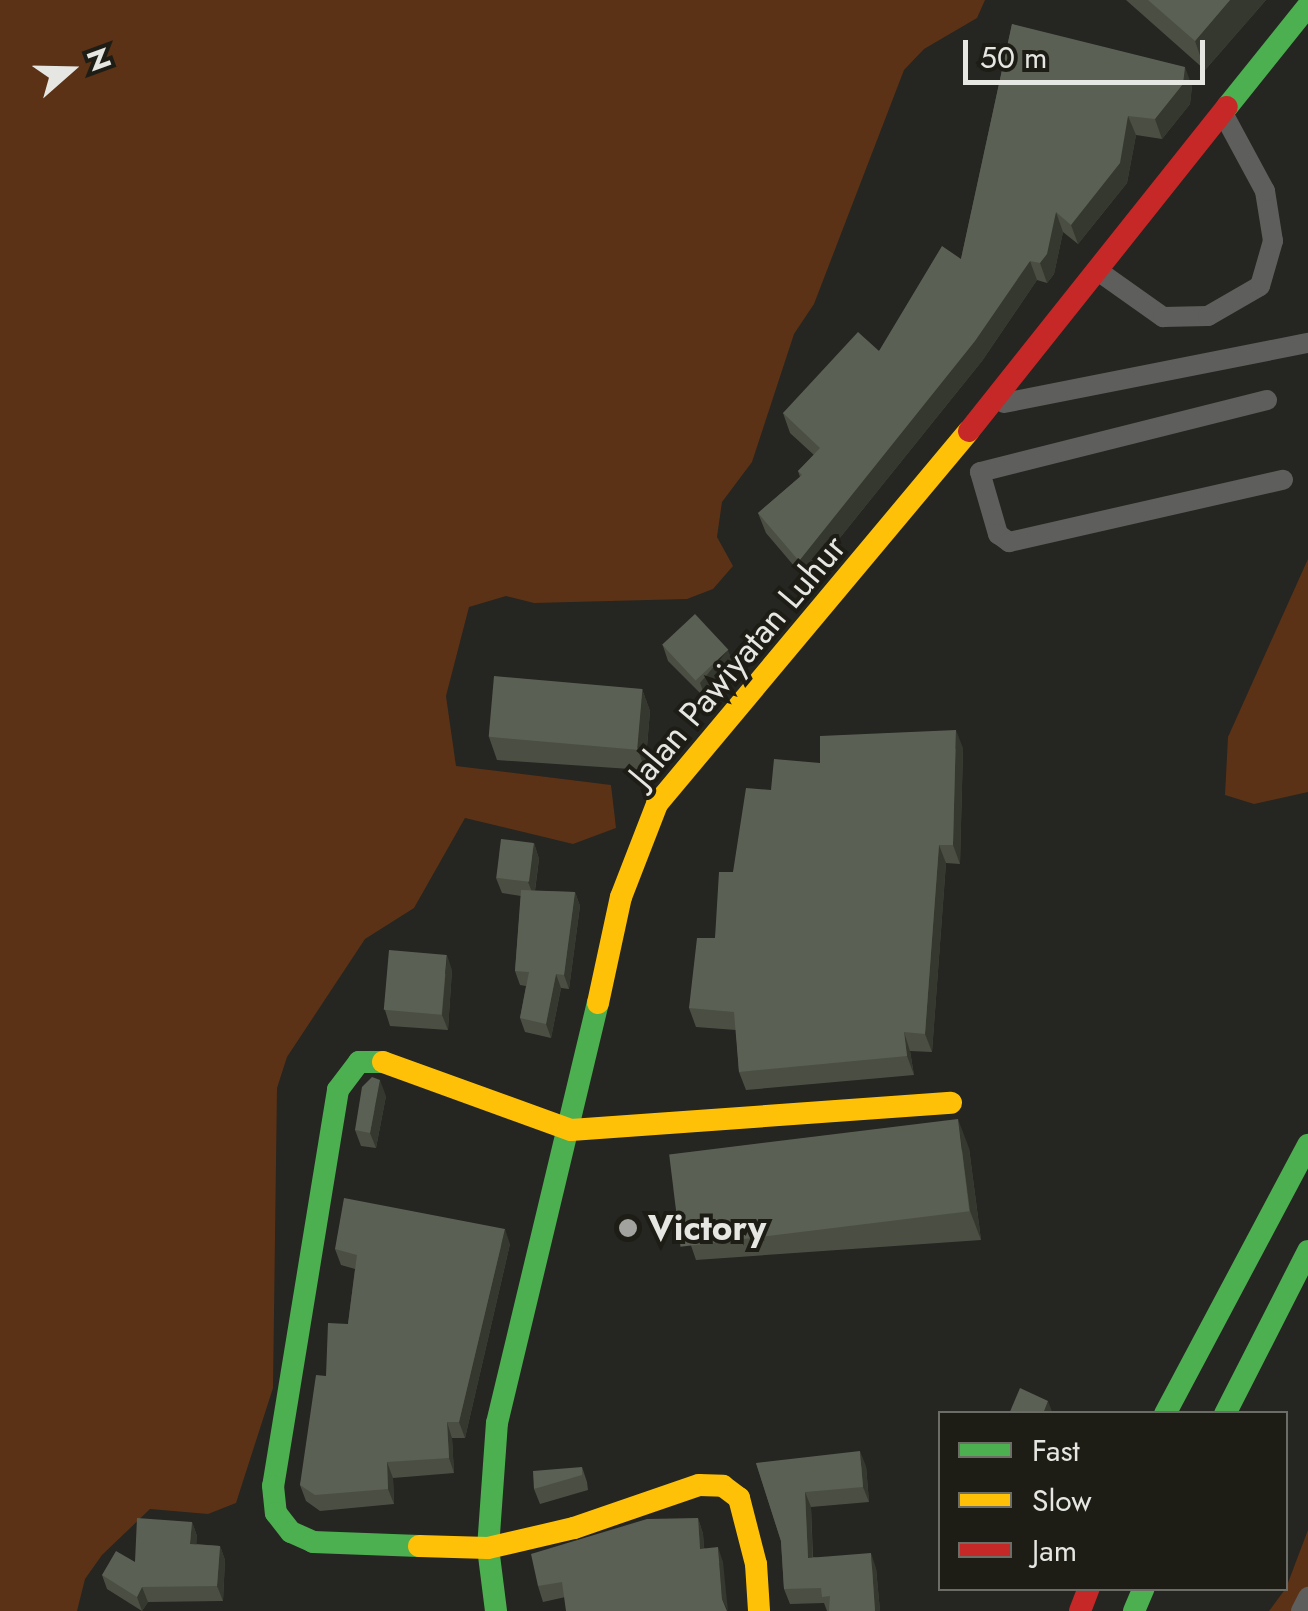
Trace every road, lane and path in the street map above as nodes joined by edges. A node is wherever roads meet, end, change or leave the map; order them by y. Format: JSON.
{"nodes":[{"id":1,"x":1308,"y":6,"type":"edge"},
{"id":2,"x":1222,"y":111,"type":"junction"},
{"id":3,"x":1094,"y":268,"type":"junction"},
{"id":4,"x":1308,"y":343,"type":"edge"},
{"id":5,"x":1267,"y":400,"type":"dead end"},
{"id":6,"x":988,"y":406,"type":"junction"},
{"id":7,"x":952,"y":452,"type":"junction"},
{"id":8,"x":980,"y":472,"type":"junction"},
{"id":9,"x":1283,"y":480,"type":"dead end"},
{"id":10,"x":951,"y":1102,"type":"dead end"},
{"id":11,"x":571,"y":1130,"type":"junction"},
{"id":12,"x":1308,"y":1144,"type":"edge"},
{"id":13,"x":1308,"y":1251,"type":"edge"},
{"id":14,"x":1167,"y":1411,"type":"edge"},
{"id":15,"x":1227,"y":1411,"type":"edge"},
{"id":16,"x":488,"y":1548,"type":"junction"},
{"id":17,"x":1308,"y":1597,"type":"edge"},
{"id":18,"x":496,"y":1611,"type":"edge"},
{"id":19,"x":759,"y":1611,"type":"edge"},
{"id":20,"x":1301,"y":1611,"type":"edge"}],
"edges":[{"from":1,"to":2,"type":"main road","name":"Jalan Pawiyatan Luhur"},
{"from":2,"to":3,"type":"main road","name":"Jalan Pawiyatan Luhur"},
{"from":2,"to":3,"type":"lane"},
{"from":3,"to":6,"type":"main road","name":"Jalan Pawiyatan Luhur"},
{"from":4,"to":6,"type":"lane"},
{"from":5,"to":8,"type":"lane"},
{"from":6,"to":7,"type":"main road","name":"Jalan Pawiyatan Luhur"},
{"from":7,"to":8,"type":"lane"},
{"from":7,"to":11,"type":"main road","name":"Jalan Pawiyatan Luhur"},
{"from":8,"to":9,"type":"lane"},
{"from":10,"to":11,"type":"main road"},
{"from":11,"to":16,"type":"main road","name":"Jalan Pawiyatan Luhur"},
{"from":11,"to":16,"type":"main road"},
{"from":12,"to":14,"type":"main road"},
{"from":13,"to":15,"type":"main road"},
{"from":16,"to":18,"type":"main road","name":"Jalan Pawiyatan Luhur"},
{"from":16,"to":19,"type":"main road"},
{"from":17,"to":20,"type":"lane"}]}
